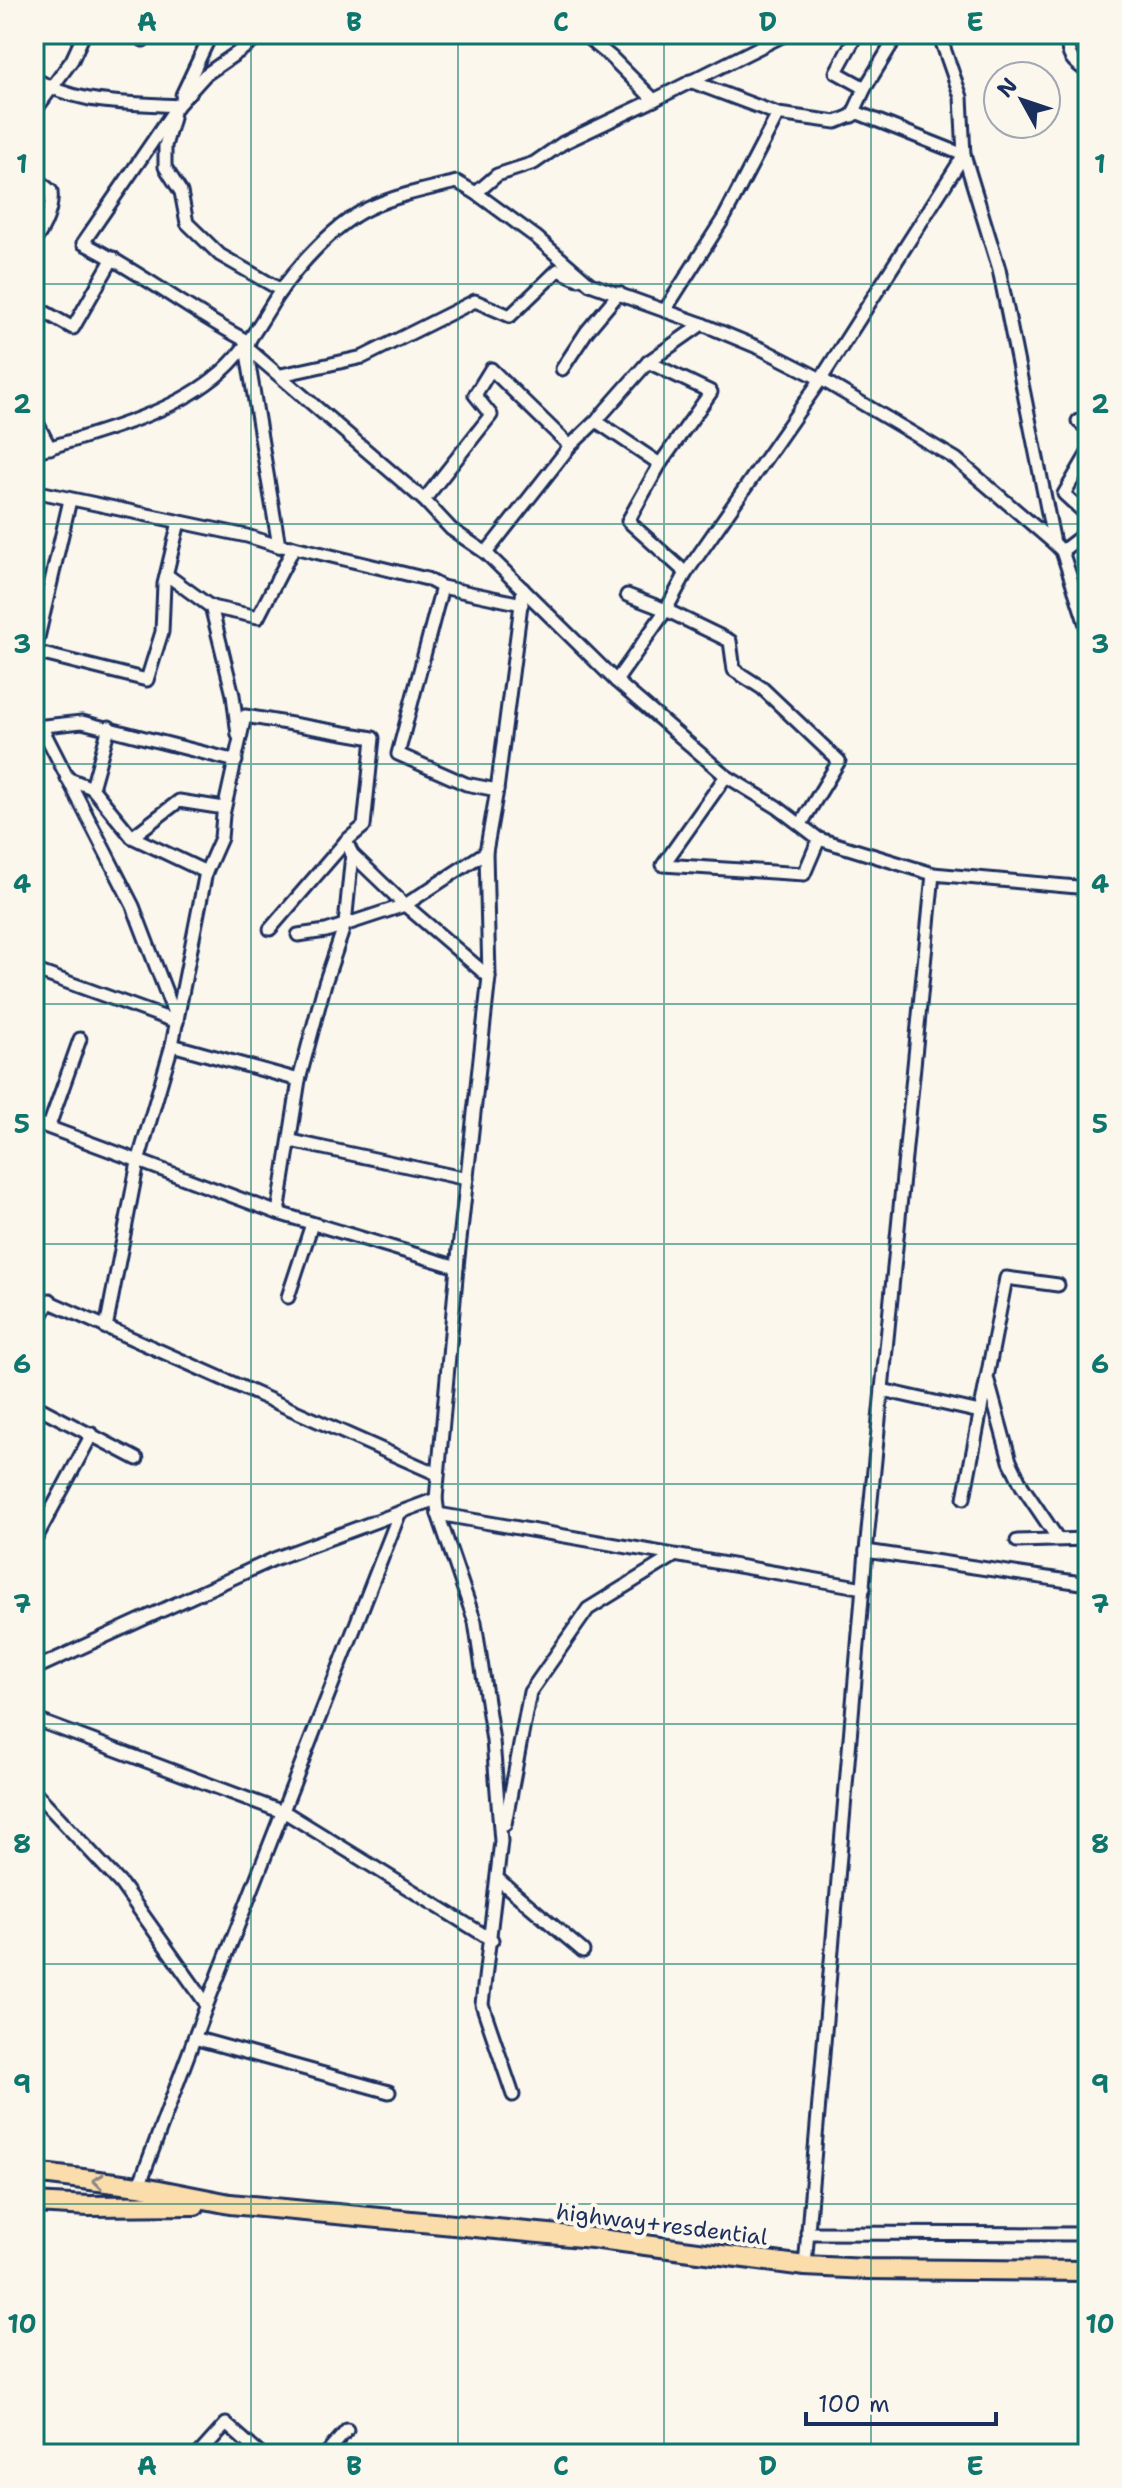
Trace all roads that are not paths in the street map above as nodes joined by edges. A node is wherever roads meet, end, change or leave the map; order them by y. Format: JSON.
{"nodes":[{"id":1,"x":84,"y":34,"type":"edge"},
{"id":2,"x":211,"y":34,"type":"edge"},
{"id":3,"x":264,"y":34,"type":"edge"},
{"id":4,"x":583,"y":34,"type":"edge"},
{"id":5,"x":786,"y":34,"type":"edge"},
{"id":6,"x":847,"y":34,"type":"edge"},
{"id":7,"x":898,"y":34,"type":"edge"},
{"id":8,"x":939,"y":34,"type":"edge"},
{"id":9,"x":1068,"y":47,"type":"dead end"},
{"id":10,"x":1088,"y":72,"type":"edge"},
{"id":11,"x":34,"y":78,"type":"edge"},
{"id":12,"x":690,"y":81,"type":"junction"},
{"id":13,"x":865,"y":88,"type":"junction"},
{"id":14,"x":52,"y":90,"type":"junction"},
{"id":15,"x":654,"y":100,"type":"junction"},
{"id":16,"x":177,"y":106,"type":"junction"},
{"id":17,"x":34,"y":112,"type":"edge"},
{"id":18,"x":778,"y":114,"type":"junction"},
{"id":19,"x":852,"y":116,"type":"junction"},
{"id":20,"x":964,"y":155,"type":"junction"},
{"id":21,"x":34,"y":177,"type":"edge"},
{"id":22,"x":476,"y":193,"type":"junction"},
{"id":23,"x":34,"y":241,"type":"edge"},
{"id":24,"x":113,"y":258,"type":"junction"},
{"id":25,"x":590,"y":284,"type":"junction"},
{"id":26,"x":281,"y":290,"type":"junction"},
{"id":27,"x":619,"y":293,"type":"junction"},
{"id":28,"x":34,"y":306,"type":"edge"},
{"id":29,"x":665,"y":310,"type":"junction"},
{"id":30,"x":702,"y":324,"type":"junction"},
{"id":31,"x":248,"y":345,"type":"junction"},
{"id":32,"x":648,"y":362,"type":"junction"},
{"id":33,"x":562,"y":369,"type":"dead end"},
{"id":34,"x":281,"y":375,"type":"junction"},
{"id":35,"x":821,"y":379,"type":"junction"},
{"id":36,"x":34,"y":417,"type":"edge"},
{"id":37,"x":596,"y":421,"type":"junction"},
{"id":38,"x":570,"y":446,"type":"junction"},
{"id":39,"x":50,"y":448,"type":"junction"},
{"id":40,"x":34,"y":452,"type":"edge"},
{"id":41,"x":1088,"y":453,"type":"edge"},
{"id":42,"x":660,"y":464,"type":"junction"},
{"id":43,"x":34,"y":491,"type":"edge"},
{"id":44,"x":70,"y":500,"type":"junction"},
{"id":45,"x":424,"y":500,"type":"junction"},
{"id":46,"x":1088,"y":516,"type":"edge"},
{"id":47,"x":179,"y":522,"type":"junction"},
{"id":48,"x":1088,"y":531,"type":"edge"},
{"id":49,"x":279,"y":546,"type":"junction"},
{"id":50,"x":294,"y":547,"type":"junction"},
{"id":51,"x":1058,"y":547,"type":"junction"},
{"id":52,"x":486,"y":553,"type":"junction"},
{"id":53,"x":686,"y":573,"type":"junction"},
{"id":54,"x":167,"y":575,"type":"junction"},
{"id":55,"x":442,"y":587,"type":"junction"},
{"id":56,"x":523,"y":589,"type":"junction"},
{"id":57,"x":627,"y":595,"type":"dead end"},
{"id":58,"x":522,"y":604,"type":"junction"},
{"id":59,"x":211,"y":606,"type":"junction"},
{"id":60,"x":666,"y":610,"type":"junction"},
{"id":61,"x":1088,"y":631,"type":"edge"},
{"id":62,"x":34,"y":654,"type":"edge"},
{"id":63,"x":616,"y":681,"type":"junction"},
{"id":64,"x":38,"y":726,"type":"edge"},
{"id":65,"x":109,"y":727,"type":"junction"},
{"id":66,"x":239,"y":743,"type":"junction"},
{"id":67,"x":236,"y":761,"type":"junction"},
{"id":68,"x":726,"y":776,"type":"junction"},
{"id":69,"x":66,"y":778,"type":"junction"},
{"id":70,"x":92,"y":788,"type":"junction"},
{"id":71,"x":497,"y":790,"type":"junction"},
{"id":72,"x":224,"y":808,"type":"junction"},
{"id":73,"x":801,"y":824,"type":"junction"},
{"id":74,"x":132,"y":837,"type":"junction"},
{"id":75,"x":819,"y":839,"type":"junction"},
{"id":76,"x":346,"y":841,"type":"junction"},
{"id":77,"x":486,"y":852,"type":"junction"},
{"id":78,"x":352,"y":854,"type":"junction"},
{"id":79,"x":206,"y":872,"type":"junction"},
{"id":80,"x":933,"y":874,"type":"junction"},
{"id":81,"x":1088,"y":888,"type":"edge"},
{"id":82,"x":405,"y":905,"type":"junction"},
{"id":83,"x":345,"y":924,"type":"junction"},
{"id":84,"x":270,"y":929,"type":"dead end"},
{"id":85,"x":298,"y":935,"type":"dead end"},
{"id":86,"x":34,"y":970,"type":"edge"},
{"id":87,"x":489,"y":977,"type":"junction"},
{"id":88,"x":177,"y":1022,"type":"junction"},
{"id":89,"x":80,"y":1039,"type":"dead end"},
{"id":90,"x":172,"y":1045,"type":"junction"},
{"id":91,"x":299,"y":1080,"type":"junction"},
{"id":92,"x":34,"y":1122,"type":"edge"},
{"id":93,"x":49,"y":1126,"type":"junction"},
{"id":94,"x":291,"y":1141,"type":"junction"},
{"id":95,"x":138,"y":1162,"type":"junction"},
{"id":96,"x":467,"y":1179,"type":"junction"},
{"id":97,"x":278,"y":1213,"type":"junction"},
{"id":98,"x":312,"y":1224,"type":"junction"},
{"id":99,"x":457,"y":1267,"type":"junction"},
{"id":100,"x":1058,"y":1285,"type":"dead end"},
{"id":101,"x":34,"y":1295,"type":"edge"},
{"id":102,"x":288,"y":1297,"type":"dead end"},
{"id":103,"x":50,"y":1300,"type":"junction"},
{"id":104,"x":106,"y":1328,"type":"junction"},
{"id":105,"x":34,"y":1329,"type":"edge"},
{"id":106,"x":987,"y":1378,"type":"junction"},
{"id":107,"x":882,"y":1390,"type":"junction"},
{"id":108,"x":34,"y":1405,"type":"edge"},
{"id":109,"x":980,"y":1412,"type":"junction"},
{"id":110,"x":92,"y":1434,"type":"junction"},
{"id":111,"x":137,"y":1459,"type":"dead end"},
{"id":112,"x":437,"y":1474,"type":"junction"},
{"id":113,"x":964,"y":1498,"type":"dead end"},
{"id":114,"x":436,"y":1499,"type":"junction"},
{"id":115,"x":400,"y":1512,"type":"junction"},
{"id":116,"x":438,"y":1514,"type":"junction"},
{"id":117,"x":1058,"y":1539,"type":"junction"},
{"id":118,"x":1088,"y":1539,"type":"edge"},
{"id":119,"x":1017,"y":1541,"type":"dead end"},
{"id":120,"x":34,"y":1542,"type":"edge"},
{"id":121,"x":866,"y":1551,"type":"junction"},
{"id":122,"x":674,"y":1556,"type":"junction"},
{"id":123,"x":1088,"y":1584,"type":"edge"},
{"id":124,"x":864,"y":1588,"type":"junction"},
{"id":125,"x":34,"y":1669,"type":"edge"},
{"id":126,"x":34,"y":1719,"type":"edge"},
{"id":127,"x":34,"y":1791,"type":"edge"},
{"id":128,"x":283,"y":1812,"type":"junction"},
{"id":129,"x":501,"y":1841,"type":"junction"},
{"id":130,"x":499,"y":1880,"type":"junction"},
{"id":131,"x":492,"y":1940,"type":"junction"},
{"id":132,"x":583,"y":1951,"type":"dead end"},
{"id":133,"x":206,"y":2007,"type":"junction"},
{"id":134,"x":194,"y":2038,"type":"junction"},
{"id":135,"x":389,"y":2092,"type":"dead end"},
{"id":136,"x":513,"y":2095,"type":"dead end"},
{"id":137,"x":34,"y":2173,"type":"edge"},
{"id":138,"x":139,"y":2186,"type":"junction"},
{"id":139,"x":34,"y":2203,"type":"edge"},
{"id":140,"x":230,"y":2204,"type":"junction"},
{"id":141,"x":807,"y":2233,"type":"junction"},
{"id":142,"x":1088,"y":2234,"type":"edge"},
{"id":143,"x":805,"y":2266,"type":"junction"},
{"id":144,"x":1088,"y":2271,"type":"edge"},
{"id":145,"x":347,"y":2430,"type":"dead end"},
{"id":146,"x":199,"y":2454,"type":"edge"},
{"id":147,"x":260,"y":2454,"type":"edge"},
{"id":148,"x":326,"y":2454,"type":"edge"}],
"edges":[{"from":1,"to":14,"type":"street"},
{"from":2,"to":16,"type":"street"},
{"from":3,"to":16,"type":"street"},
{"from":4,"to":15,"type":"street"},
{"from":5,"to":12,"type":"street"},
{"from":6,"to":13,"type":"street"},
{"from":7,"to":13,"type":"street"},
{"from":8,"to":20,"type":"street"},
{"from":9,"to":10,"type":"street"},
{"from":11,"to":14,"type":"street"},
{"from":12,"to":15,"type":"street"},
{"from":12,"to":18,"type":"street"},
{"from":13,"to":19,"type":"street"},
{"from":14,"to":16,"type":"street"},
{"from":14,"to":17,"type":"street"},
{"from":15,"to":22,"type":"street"},
{"from":16,"to":24,"type":"street"},
{"from":16,"to":26,"type":"street"},
{"from":18,"to":19,"type":"street"},
{"from":18,"to":29,"type":"street"},
{"from":19,"to":20,"type":"street"},
{"from":20,"to":35,"type":"street"},
{"from":20,"to":51,"type":"street"},
{"from":21,"to":23,"type":"street"},
{"from":22,"to":25,"type":"street"},
{"from":22,"to":26,"type":"street"},
{"from":24,"to":28,"type":"street"},
{"from":24,"to":31,"type":"street"},
{"from":25,"to":27,"type":"street"},
{"from":25,"to":34,"type":"street"},
{"from":26,"to":31,"type":"street"},
{"from":27,"to":29,"type":"street"},
{"from":27,"to":33,"type":"street"},
{"from":29,"to":30,"type":"street"},
{"from":30,"to":32,"type":"street"},
{"from":30,"to":35,"type":"street"},
{"from":31,"to":34,"type":"street"},
{"from":31,"to":39,"type":"street"},
{"from":31,"to":49,"type":"street"},
{"from":32,"to":37,"type":"street"},
{"from":32,"to":42,"type":"street"},
{"from":34,"to":45,"type":"street"},
{"from":35,"to":51,"type":"street"},
{"from":35,"to":53,"type":"street"},
{"from":36,"to":39,"type":"street"},
{"from":37,"to":38,"type":"street"},
{"from":37,"to":42,"type":"street"},
{"from":38,"to":45,"type":"street"},
{"from":38,"to":52,"type":"street"},
{"from":39,"to":40,"type":"street"},
{"from":41,"to":46,"type":"street"},
{"from":42,"to":53,"type":"street"},
{"from":43,"to":44,"type":"street"},
{"from":44,"to":47,"type":"street"},
{"from":44,"to":62,"type":"street"},
{"from":45,"to":52,"type":"street"},
{"from":47,"to":49,"type":"street"},
{"from":47,"to":54,"type":"street"},
{"from":48,"to":51,"type":"street"},
{"from":49,"to":50,"type":"street"},
{"from":50,"to":55,"type":"street"},
{"from":50,"to":59,"type":"street"},
{"from":51,"to":61,"type":"street"},
{"from":52,"to":56,"type":"street"},
{"from":53,"to":60,"type":"street"},
{"from":54,"to":59,"type":"street"},
{"from":54,"to":62,"type":"street"},
{"from":55,"to":58,"type":"street"},
{"from":55,"to":71,"type":"street"},
{"from":56,"to":58,"type":"street"},
{"from":56,"to":63,"type":"street"},
{"from":57,"to":60,"type":"street"},
{"from":58,"to":71,"type":"street"},
{"from":59,"to":66,"type":"street"},
{"from":60,"to":63,"type":"street"},
{"from":60,"to":73,"type":"street"},
{"from":63,"to":68,"type":"street"},
{"from":64,"to":65,"type":"street"},
{"from":64,"to":69,"type":"street"},
{"from":65,"to":67,"type":"street"},
{"from":65,"to":70,"type":"street"},
{"from":66,"to":67,"type":"street"},
{"from":66,"to":76,"type":"street"},
{"from":67,"to":72,"type":"street"},
{"from":68,"to":73,"type":"street"},
{"from":68,"to":75,"type":"street"},
{"from":69,"to":70,"type":"street"},
{"from":69,"to":88,"type":"street"},
{"from":70,"to":74,"type":"street"},
{"from":71,"to":77,"type":"street"},
{"from":72,"to":74,"type":"street"},
{"from":72,"to":79,"type":"street"},
{"from":73,"to":75,"type":"street"},
{"from":74,"to":79,"type":"street"},
{"from":75,"to":80,"type":"street"},
{"from":76,"to":78,"type":"street"},
{"from":76,"to":84,"type":"street"},
{"from":77,"to":82,"type":"street"},
{"from":77,"to":87,"type":"street"},
{"from":78,"to":82,"type":"street"},
{"from":78,"to":83,"type":"street"},
{"from":79,"to":88,"type":"street"},
{"from":80,"to":81,"type":"street"},
{"from":80,"to":107,"type":"street"},
{"from":82,"to":83,"type":"street"},
{"from":82,"to":87,"type":"street"},
{"from":83,"to":85,"type":"street"},
{"from":83,"to":91,"type":"street"},
{"from":86,"to":88,"type":"street"},
{"from":87,"to":96,"type":"street"},
{"from":88,"to":90,"type":"street"},
{"from":89,"to":93,"type":"street"},
{"from":90,"to":91,"type":"street"},
{"from":90,"to":95,"type":"street"},
{"from":91,"to":94,"type":"street"},
{"from":92,"to":93,"type":"street"},
{"from":93,"to":95,"type":"street"},
{"from":94,"to":96,"type":"street"},
{"from":94,"to":97,"type":"street"},
{"from":95,"to":97,"type":"street"},
{"from":95,"to":104,"type":"street"},
{"from":96,"to":99,"type":"street"},
{"from":97,"to":98,"type":"street"},
{"from":98,"to":99,"type":"street"},
{"from":98,"to":102,"type":"street"},
{"from":99,"to":112,"type":"street"},
{"from":100,"to":106,"type":"street"},
{"from":101,"to":103,"type":"street"},
{"from":103,"to":104,"type":"street"},
{"from":103,"to":105,"type":"street"},
{"from":104,"to":112,"type":"street"},
{"from":106,"to":109,"type":"street"},
{"from":106,"to":117,"type":"street"},
{"from":107,"to":109,"type":"street"},
{"from":107,"to":121,"type":"street"},
{"from":108,"to":110,"type":"street"},
{"from":109,"to":113,"type":"street"},
{"from":110,"to":111,"type":"street"},
{"from":110,"to":120,"type":"street"},
{"from":112,"to":114,"type":"street"},
{"from":114,"to":115,"type":"street"},
{"from":114,"to":116,"type":"street"},
{"from":115,"to":125,"type":"street"},
{"from":115,"to":128,"type":"street"},
{"from":116,"to":122,"type":"street"},
{"from":116,"to":129,"type":"street"},
{"from":117,"to":118,"type":"street"},
{"from":117,"to":119,"type":"street"},
{"from":121,"to":123,"type":"street"},
{"from":121,"to":124,"type":"street"},
{"from":122,"to":124,"type":"street"},
{"from":122,"to":129,"type":"street"},
{"from":124,"to":141,"type":"street"},
{"from":126,"to":128,"type":"street"},
{"from":127,"to":133,"type":"street"},
{"from":128,"to":131,"type":"street"},
{"from":128,"to":133,"type":"street"},
{"from":129,"to":130,"type":"street"},
{"from":130,"to":131,"type":"street"},
{"from":130,"to":132,"type":"street"},
{"from":131,"to":136,"type":"street"},
{"from":133,"to":134,"type":"street"},
{"from":134,"to":135,"type":"street"},
{"from":134,"to":138,"type":"street"},
{"from":138,"to":137,"type":"highway","one_way":true},
{"from":138,"to":140,"type":"highway"},
{"from":139,"to":140,"type":"highway"},
{"from":140,"to":143,"type":"highway","name":"highway+resdential"},
{"from":141,"to":142,"type":"street"},
{"from":141,"to":143,"type":"street"},
{"from":143,"to":144,"type":"highway","name":"highway+resdential"},
{"from":145,"to":148,"type":"street"},
{"from":146,"to":147,"type":"street"}]}
